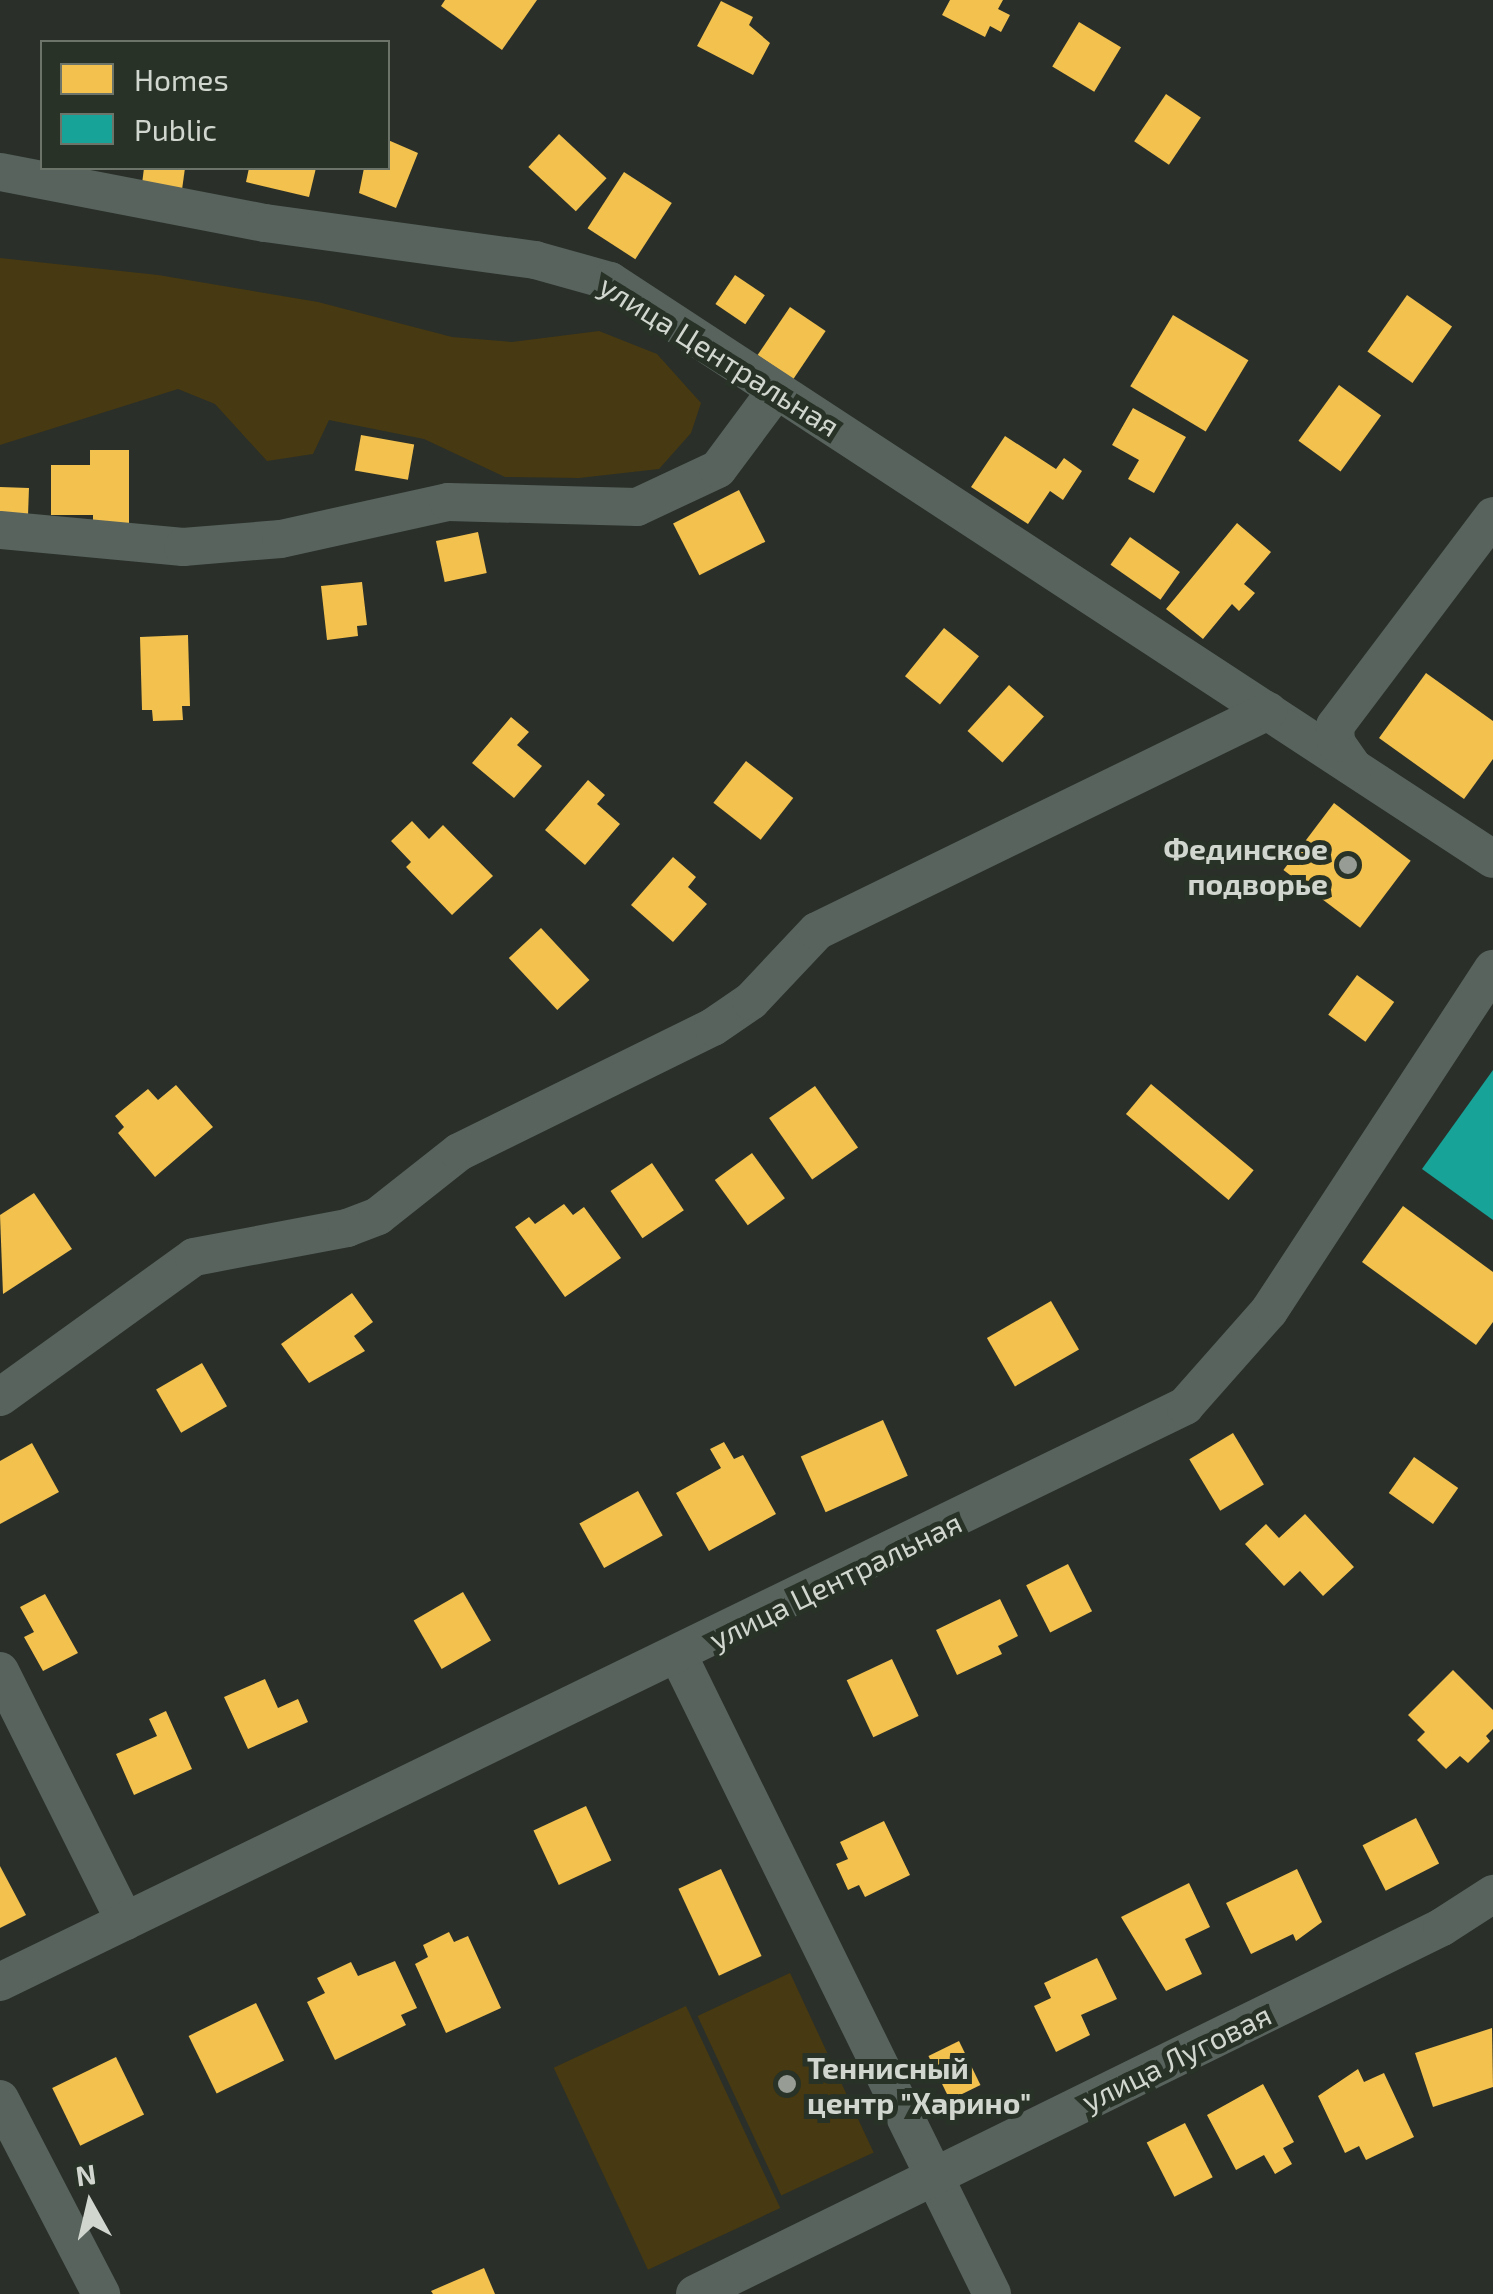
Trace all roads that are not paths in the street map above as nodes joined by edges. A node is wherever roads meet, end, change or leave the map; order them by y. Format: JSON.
{"nodes":[{"id":1,"x":0,"y":172,"type":"edge"},
{"id":2,"x":776,"y":391,"type":"junction"},
{"id":3,"x":1493,"y":516,"type":"edge"},
{"id":4,"x":0,"y":530,"type":"edge"},
{"id":5,"x":1268,"y":711,"type":"junction"},
{"id":6,"x":1350,"y":765,"type":"junction"},
{"id":7,"x":1493,"y":859,"type":"edge"},
{"id":8,"x":1493,"y":970,"type":"edge"},
{"id":9,"x":0,"y":1396,"type":"edge"},
{"id":10,"x":679,"y":1657,"type":"junction"},
{"id":11,"x":0,"y":1672,"type":"edge"},
{"id":12,"x":1493,"y":1894,"type":"edge"},
{"id":13,"x":125,"y":1922,"type":"junction"},
{"id":14,"x":0,"y":1982,"type":"edge"},
{"id":15,"x":0,"y":2100,"type":"edge"},
{"id":16,"x":932,"y":2176,"type":"junction"},
{"id":17,"x":100,"y":2294,"type":"edge"},
{"id":18,"x":695,"y":2294,"type":"edge"},
{"id":19,"x":992,"y":2294,"type":"edge"}],
"edges":[{"from":1,"to":2,"type":"street","name":"улица Центральная"},
{"from":2,"to":4,"type":"street"},
{"from":2,"to":5,"type":"street","name":"улица Центральная"},
{"from":3,"to":6,"type":"street"},
{"from":5,"to":6,"type":"street","name":"улица Центральная"},
{"from":5,"to":9,"type":"street"},
{"from":6,"to":7,"type":"street","name":"улица Центральная"},
{"from":8,"to":10,"type":"street","name":"улица Центральная"},
{"from":10,"to":13,"type":"street","name":"улица Центральная"},
{"from":10,"to":16,"type":"street"},
{"from":11,"to":13,"type":"street"},
{"from":12,"to":16,"type":"street","name":"улица Луговая"},
{"from":13,"to":14,"type":"street","name":"улица Центральная"},
{"from":15,"to":17,"type":"street"},
{"from":16,"to":18,"type":"street","name":"улица Луговая"},
{"from":16,"to":19,"type":"street"}]}
